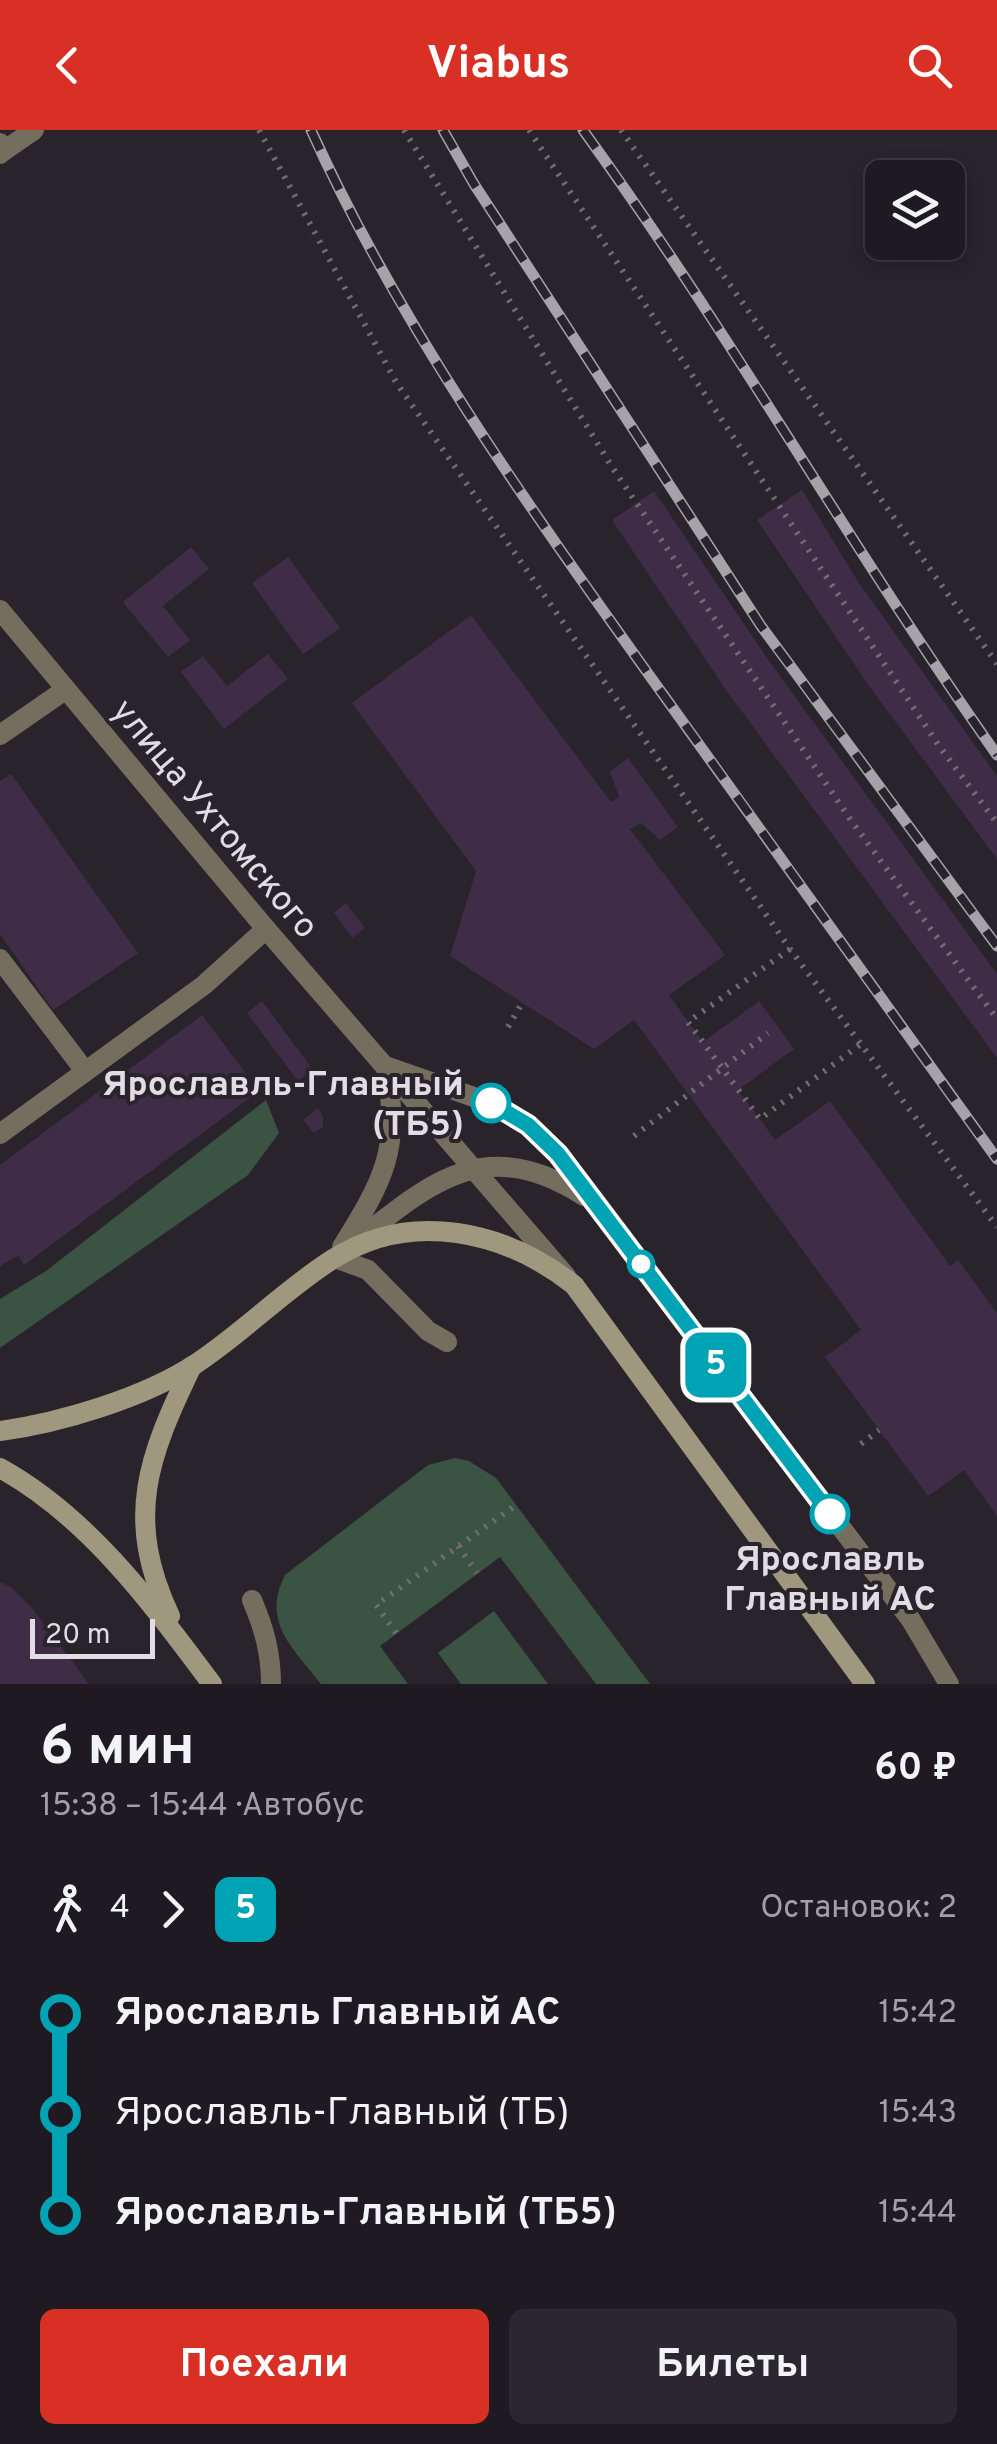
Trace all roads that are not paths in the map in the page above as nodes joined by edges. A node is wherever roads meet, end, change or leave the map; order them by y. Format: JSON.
{"nodes":[{"id":1,"x":34,"y":130,"type":"edge"},
{"id":2,"x":2,"y":149,"type":"edge"},
{"id":3,"x":0,"y":610,"type":"edge"},
{"id":4,"x":65,"y":690,"type":"junction"},
{"id":5,"x":0,"y":735,"type":"edge"},
{"id":6,"x":266,"y":929,"type":"junction"},
{"id":7,"x":0,"y":958,"type":"edge"},
{"id":8,"x":385,"y":1066,"type":"junction"},
{"id":9,"x":85,"y":1071,"type":"junction"},
{"id":10,"x":0,"y":1134,"type":"edge"},
{"id":11,"x":473,"y":1169,"type":"junction"},
{"id":12,"x":594,"y":1203,"type":"junction"},
{"id":13,"x":335,"y":1258,"type":"junction"},
{"id":14,"x":574,"y":1285,"type":"junction"},
{"id":15,"x":447,"y":1342,"type":"dead end"},
{"id":16,"x":192,"y":1366,"type":"junction"},
{"id":17,"x":0,"y":1431,"type":"edge"},
{"id":18,"x":0,"y":1468,"type":"edge"},
{"id":19,"x":252,"y":1600,"type":"dead end"},
{"id":20,"x":183,"y":1645,"type":"junction"},
{"id":21,"x":212,"y":1684,"type":"edge"},
{"id":22,"x":271,"y":1684,"type":"edge"},
{"id":23,"x":866,"y":1684,"type":"edge"},
{"id":24,"x":949,"y":1684,"type":"edge"}],
"edges":[{"from":1,"to":2,"type":"street"},
{"from":3,"to":4,"type":"street","name":"улица Ухтомского"},
{"from":4,"to":5,"type":"street"},
{"from":4,"to":6,"type":"street","name":"улица Ухтомского"},
{"from":6,"to":8,"type":"street","name":"улица Ухтомского"},
{"from":6,"to":9,"type":"street"},
{"from":7,"to":9,"type":"street"},
{"from":8,"to":11,"type":"street","name":"улица Ухтомского"},
{"from":8,"to":12,"type":"street"},
{"from":8,"to":13,"type":"street"},
{"from":9,"to":10,"type":"street"},
{"from":11,"to":12,"type":"street"},
{"from":11,"to":13,"type":"street"},
{"from":11,"to":14,"type":"street","name":"улица Ухтомского"},
{"from":12,"to":24,"type":"street"},
{"from":13,"to":14,"type":"main road"},
{"from":13,"to":15,"type":"street"},
{"from":13,"to":16,"type":"main road"},
{"from":14,"to":23,"type":"main road"},
{"from":16,"to":17,"type":"main road"},
{"from":16,"to":20,"type":"main road"},
{"from":18,"to":20,"type":"main road"},
{"from":19,"to":22,"type":"street"},
{"from":20,"to":21,"type":"main road"}]}
